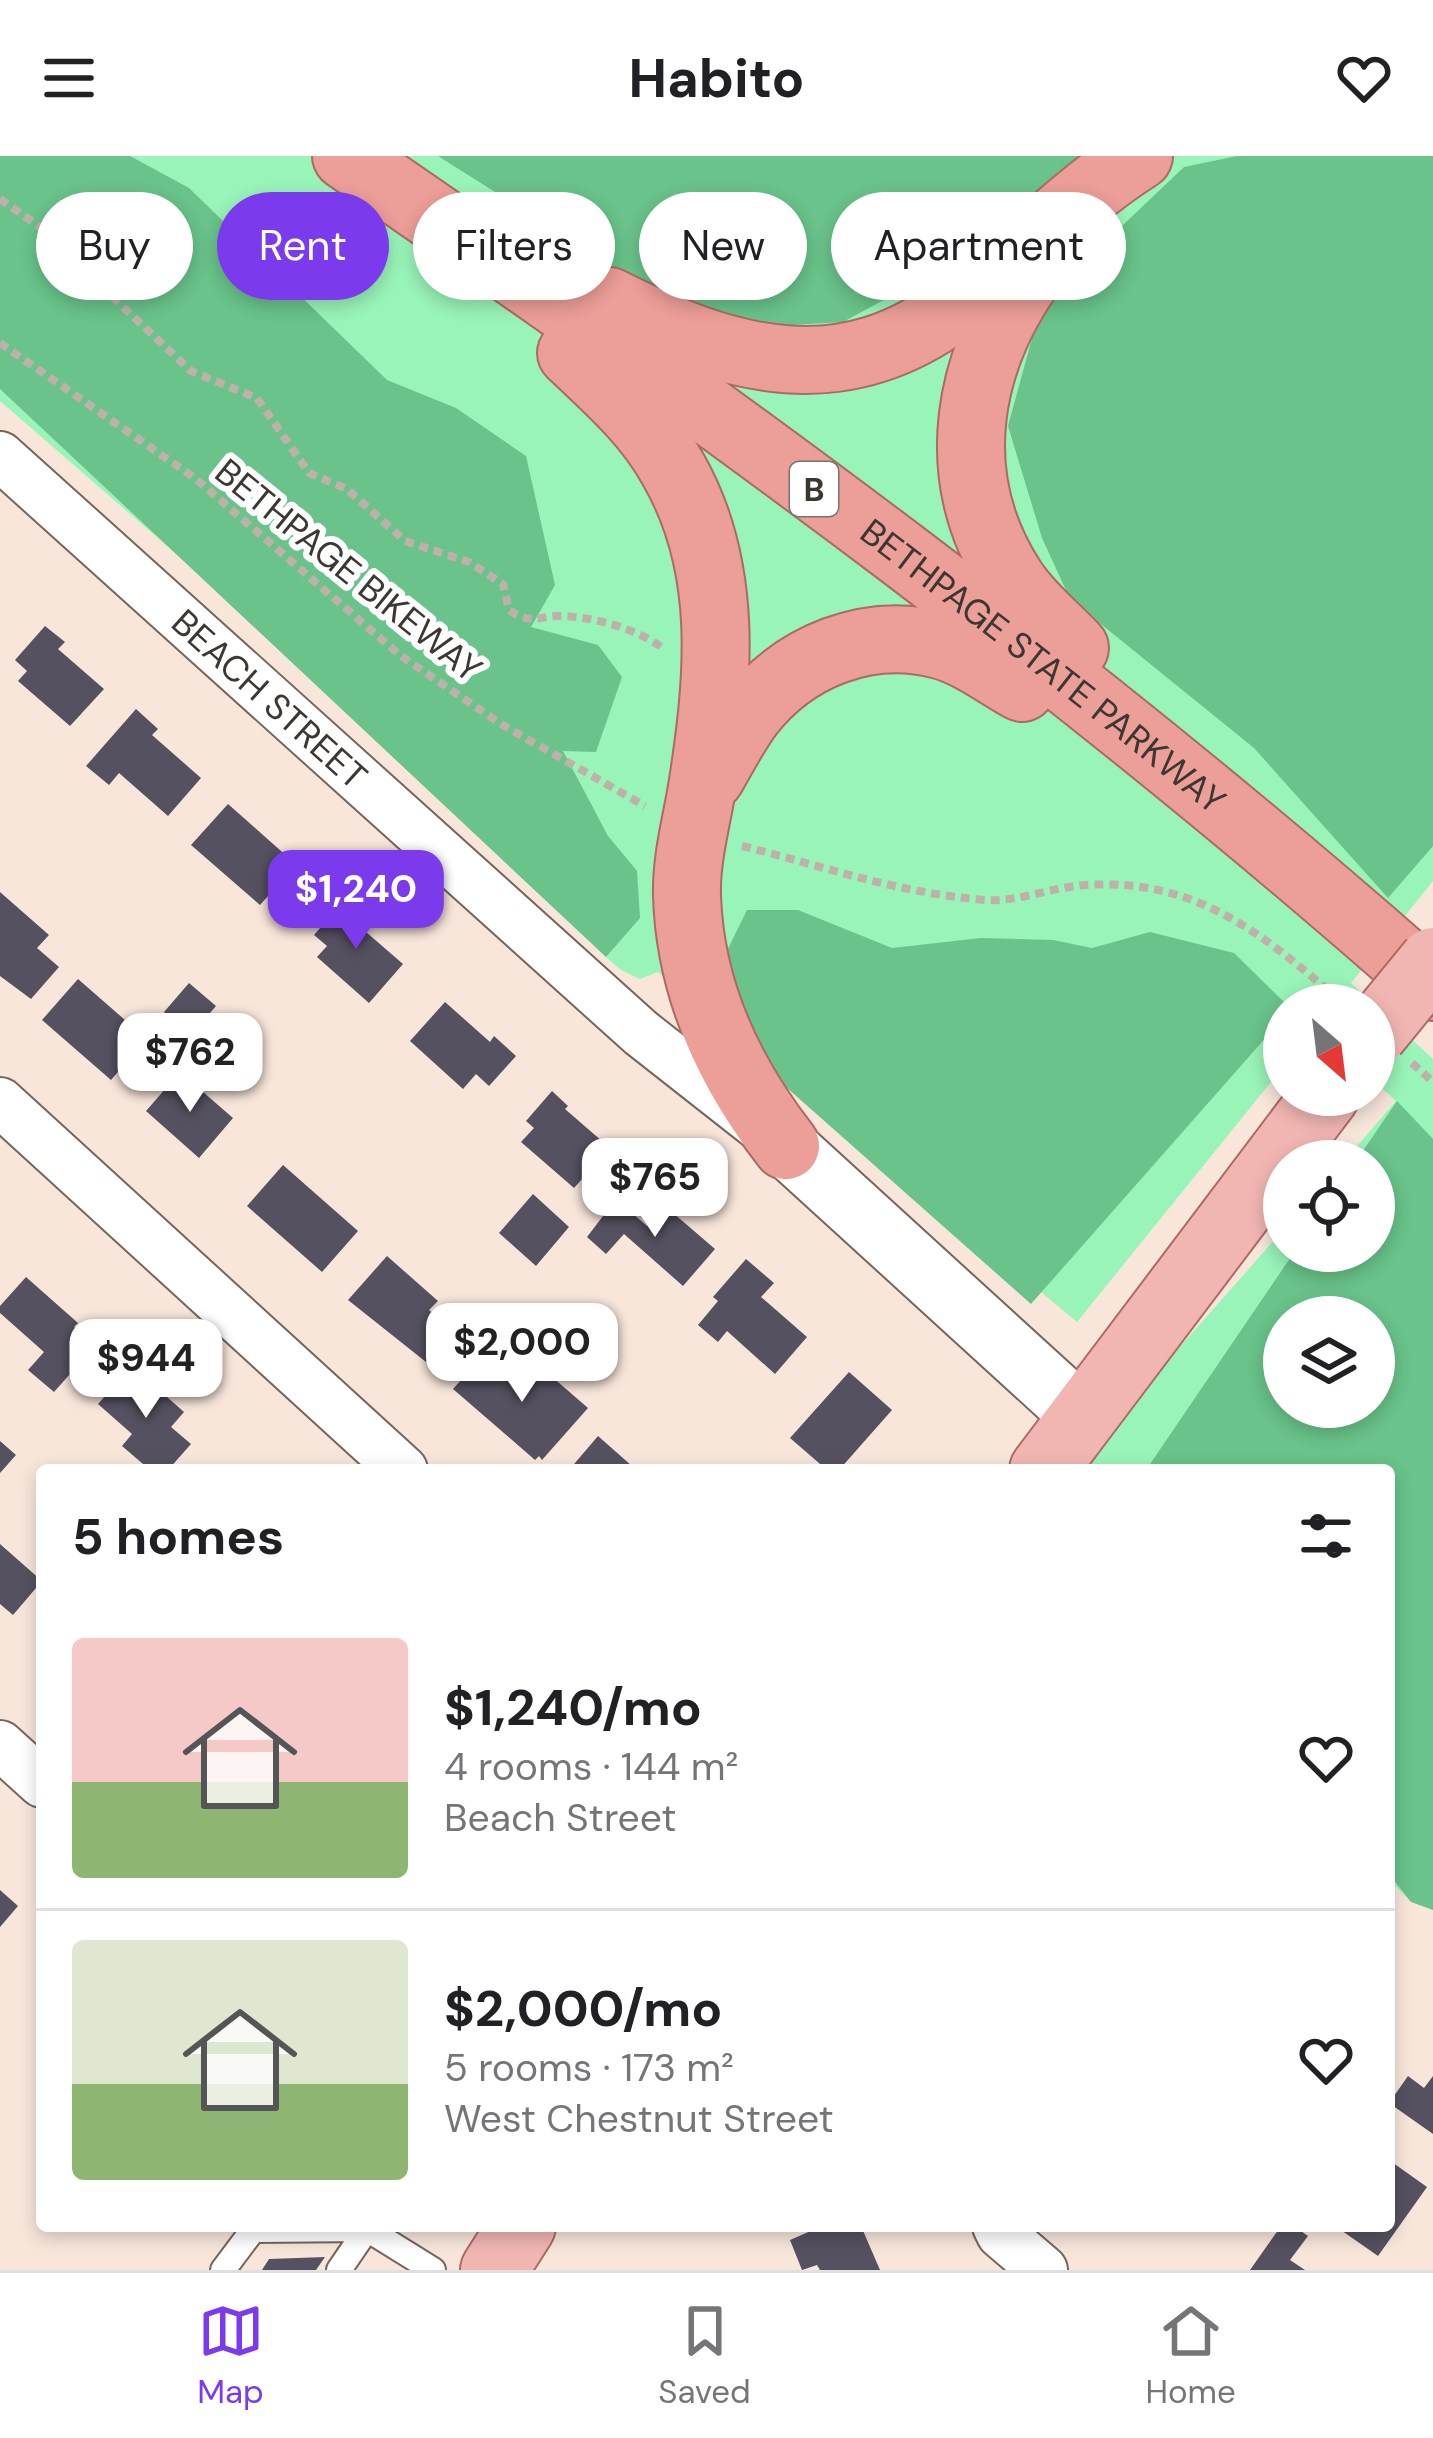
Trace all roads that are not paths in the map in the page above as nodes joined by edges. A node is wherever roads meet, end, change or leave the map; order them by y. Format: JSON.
{"nodes":[{"id":1,"x":346,"y":156,"type":"edge"},
{"id":2,"x":1120,"y":169,"type":"edge"},
{"id":3,"x":413,"y":202,"type":"edge"},
{"id":4,"x":518,"y":300,"type":"edge"},
{"id":5,"x":551,"y":300,"type":"edge"},
{"id":6,"x":604,"y":300,"type":"edge"},
{"id":7,"x":0,"y":456,"type":"edge"},
{"id":8,"x":1199,"y":785,"type":"junction"},
{"id":9,"x":674,"y":803,"type":"junction"},
{"id":10,"x":1433,"y":961,"type":"edge"},
{"id":11,"x":1433,"y":987,"type":"edge"},
{"id":12,"x":1395,"y":1008,"type":"edge"},
{"id":13,"x":0,"y":1102,"type":"edge"},
{"id":14,"x":1310,"y":1116,"type":"edge"},
{"id":15,"x":786,"y":1146,"type":"junction"},
{"id":16,"x":1082,"y":1416,"type":"junction"},
{"id":17,"x":396,"y":1464,"type":"edge"},
{"id":18,"x":1047,"y":1464,"type":"edge"},
{"id":19,"x":0,"y":1745,"type":"edge"},
{"id":20,"x":36,"y":1778,"type":"edge"},
{"id":21,"x":252,"y":2232,"type":"edge"},
{"id":22,"x":366,"y":2232,"type":"edge"},
{"id":23,"x":375,"y":2232,"type":"edge"},
{"id":24,"x":518,"y":2232,"type":"edge"},
{"id":25,"x":999,"y":2232,"type":"edge"},
{"id":26,"x":223,"y":2270,"type":"edge"},
{"id":27,"x":339,"y":2270,"type":"edge"},
{"id":28,"x":433,"y":2270,"type":"edge"},
{"id":29,"x":494,"y":2270,"type":"edge"},
{"id":30,"x":1042,"y":2270,"type":"edge"}],
"edges":[{"from":1,"to":3,"type":"highway","name":"BETHPAGE STATE PARKWAY","number":"B"},
{"from":2,"to":6,"type":"highway"},
{"from":2,"to":8,"type":"highway"},
{"from":4,"to":9,"type":"highway"},
{"from":5,"to":8,"type":"highway","name":"BETHPAGE STATE PARKWAY","number":"B"},
{"from":7,"to":15,"type":"street","name":"BEACH STREET"},
{"from":8,"to":9,"type":"highway"},
{"from":8,"to":11,"type":"highway","name":"BETHPAGE STATE PARKWAY","number":"B"},
{"from":9,"to":15,"type":"highway"},
{"from":10,"to":12,"type":"main road","bridge":true},
{"from":13,"to":17,"type":"street"},
{"from":14,"to":16,"type":"main road"},
{"from":15,"to":16,"type":"street","name":"BEACH STREET"},
{"from":16,"to":18,"type":"main road"},
{"from":19,"to":20,"type":"street"},
{"from":21,"to":26,"type":"lane"},
{"from":22,"to":27,"type":"lane"},
{"from":23,"to":28,"type":"lane"},
{"from":24,"to":29,"type":"main road"},
{"from":25,"to":30,"type":"street"}]}
